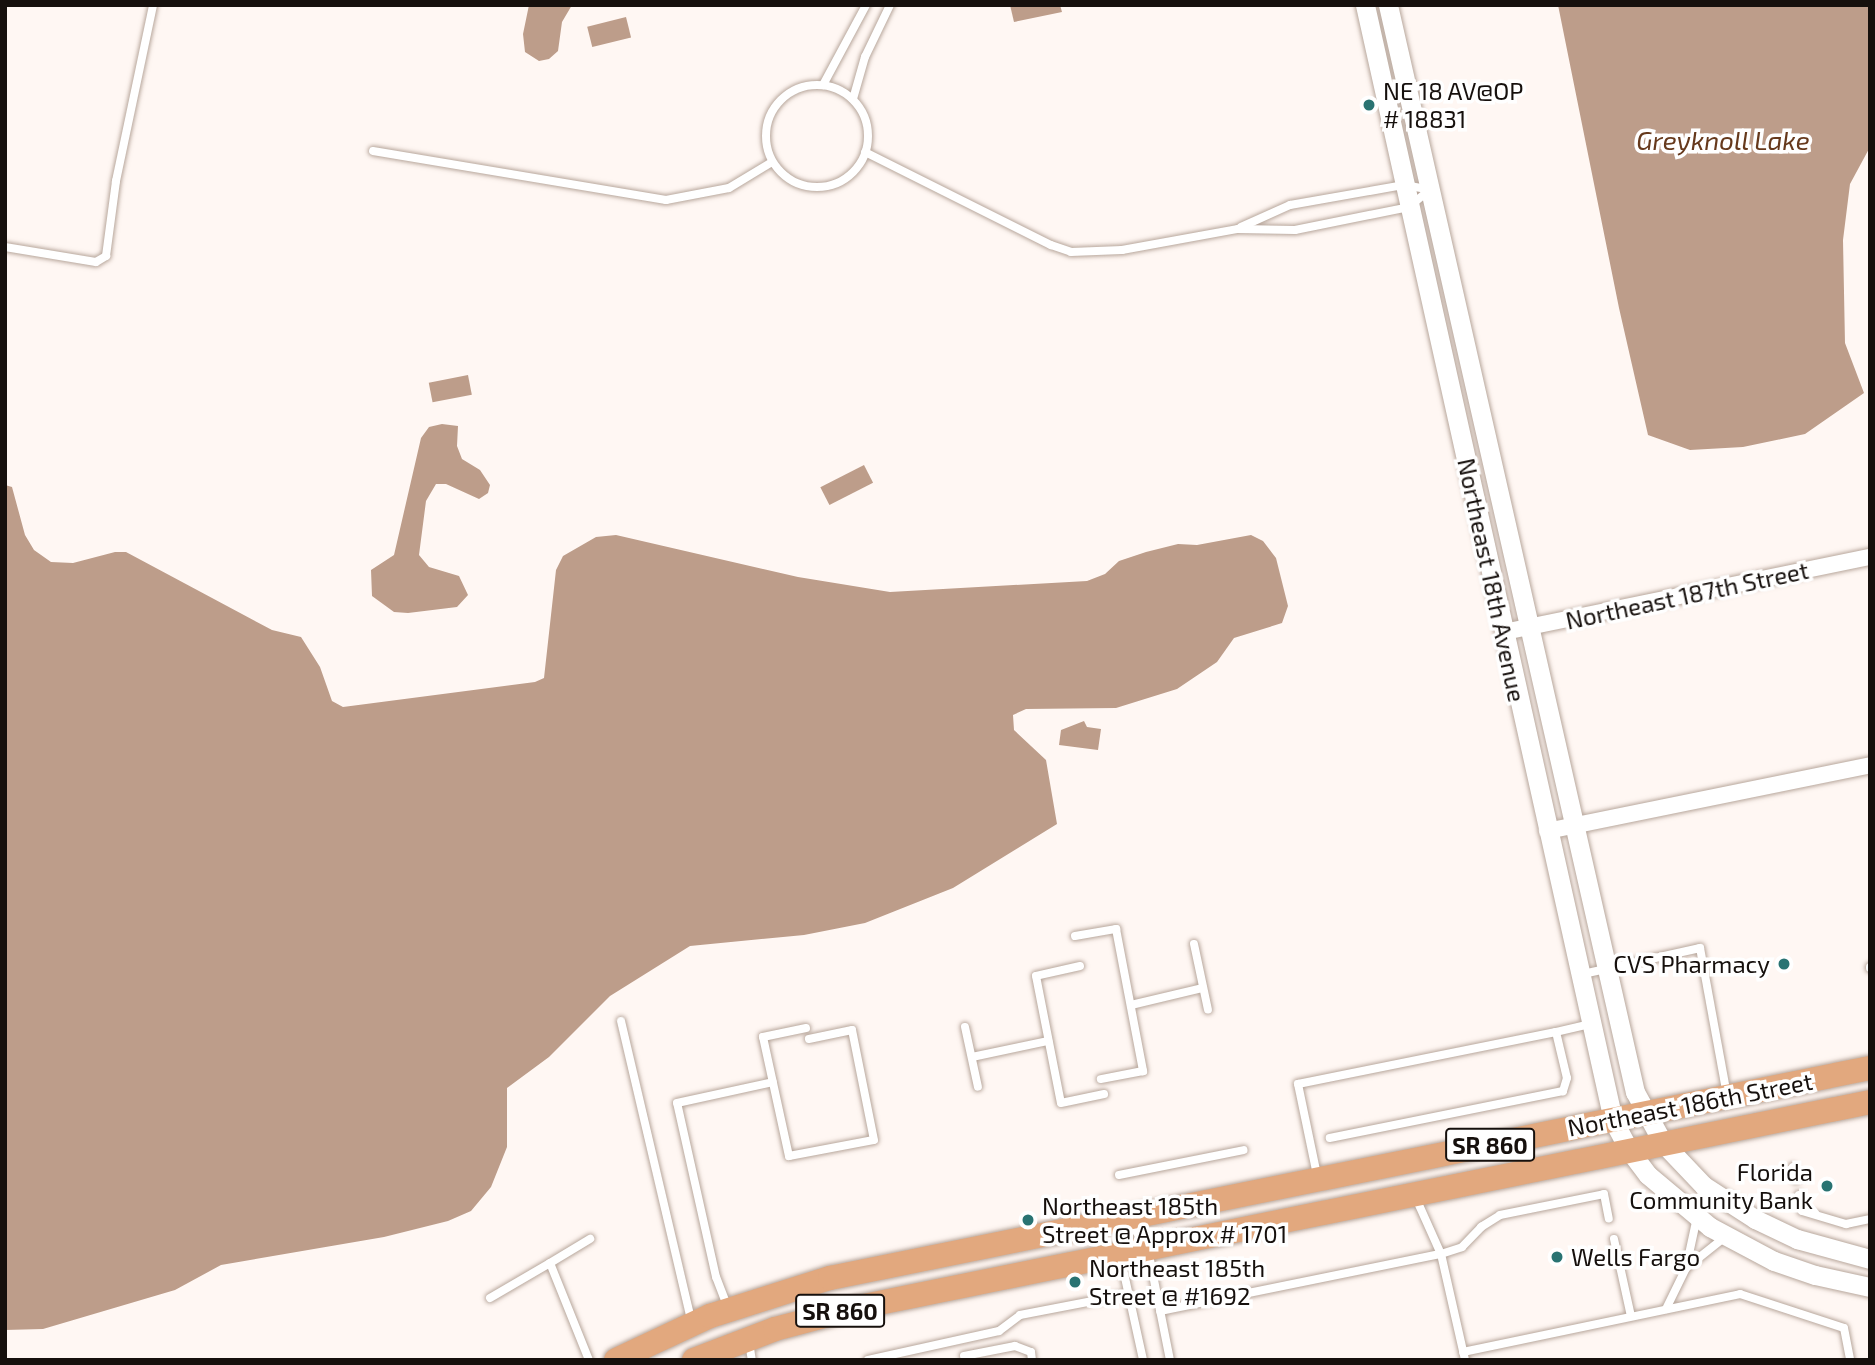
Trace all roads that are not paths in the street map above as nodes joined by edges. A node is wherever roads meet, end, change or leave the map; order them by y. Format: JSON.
{"nodes":[{"id":1,"x":153,"y":5,"type":"edge"},
{"id":2,"x":866,"y":5,"type":"edge"},
{"id":3,"x":890,"y":5,"type":"edge"},
{"id":4,"x":1365,"y":5,"type":"edge"},
{"id":5,"x":1388,"y":5,"type":"edge"},
{"id":6,"x":824,"y":85,"type":"junction"},
{"id":7,"x":853,"y":99,"type":"junction"},
{"id":8,"x":373,"y":150,"type":"dead end"},
{"id":9,"x":865,"y":152,"type":"junction"},
{"id":10,"x":772,"y":162,"type":"junction"},
{"id":11,"x":1404,"y":185,"type":"junction"},
{"id":12,"x":1430,"y":190,"type":"junction"},
{"id":13,"x":1409,"y":207,"type":"junction"},
{"id":14,"x":1238,"y":229,"type":"junction"},
{"id":15,"x":5,"y":247,"type":"edge"},
{"id":16,"x":1472,"y":376,"type":"junction"},
{"id":17,"x":1449,"y":381,"type":"junction"},
{"id":18,"x":1870,"y":557,"type":"edge"},
{"id":19,"x":1529,"y":627,"type":"junction"},
{"id":20,"x":1504,"y":632,"type":"junction"},
{"id":21,"x":1870,"y":765,"type":"edge"},
{"id":22,"x":1574,"y":826,"type":"junction"},
{"id":23,"x":1548,"y":831,"type":"junction"},
{"id":24,"x":1075,"y":936,"type":"dead end"},
{"id":25,"x":1194,"y":944,"type":"dead end"},
{"id":26,"x":1080,"y":966,"type":"dead end"},
{"id":27,"x":1606,"y":969,"type":"junction"},
{"id":28,"x":1580,"y":975,"type":"junction"},
{"id":29,"x":1203,"y":988,"type":"junction"},
{"id":30,"x":1130,"y":1005,"type":"junction"},
{"id":31,"x":1208,"y":1010,"type":"dead end"},
{"id":32,"x":621,"y":1021,"type":"dead end"},
{"id":33,"x":1590,"y":1024,"type":"junction"},
{"id":34,"x":965,"y":1027,"type":"dead end"},
{"id":35,"x":806,"y":1028,"type":"dead end"},
{"id":36,"x":1556,"y":1032,"type":"junction"},
{"id":37,"x":809,"y":1039,"type":"dead end"},
{"id":38,"x":1048,"y":1041,"type":"junction"},
{"id":39,"x":972,"y":1056,"type":"junction"},
{"id":40,"x":1870,"y":1068,"type":"edge"},
{"id":41,"x":1101,"y":1079,"type":"dead end"},
{"id":42,"x":772,"y":1082,"type":"junction"},
{"id":43,"x":978,"y":1087,"type":"dead end"},
{"id":44,"x":1104,"y":1094,"type":"dead end"},
{"id":45,"x":1728,"y":1097,"type":"junction"},
{"id":46,"x":1870,"y":1102,"type":"edge"},
{"id":47,"x":1645,"y":1113,"type":"junction"},
{"id":48,"x":1613,"y":1120,"type":"junction"},
{"id":49,"x":1330,"y":1138,"type":"dead end"},
{"id":50,"x":1663,"y":1143,"type":"junction"},
{"id":51,"x":1244,"y":1150,"type":"dead end"},
{"id":52,"x":1629,"y":1150,"type":"junction"},
{"id":53,"x":1793,"y":1167,"type":"dead end"},
{"id":54,"x":1118,"y":1175,"type":"dead end"},
{"id":55,"x":1318,"y":1178,"type":"junction"},
{"id":56,"x":1796,"y":1180,"type":"dead end"},
{"id":57,"x":1415,"y":1194,"type":"junction"},
{"id":58,"x":1799,"y":1195,"type":"dead end"},
{"id":59,"x":1126,"y":1217,"type":"junction"},
{"id":60,"x":1697,"y":1217,"type":"junction"},
{"id":61,"x":1609,"y":1219,"type":"dead end"},
{"id":62,"x":1870,"y":1219,"type":"edge"},
{"id":63,"x":1725,"y":1237,"type":"junction"},
{"id":64,"x":590,"y":1239,"type":"dead end"},
{"id":65,"x":1614,"y":1239,"type":"dead end"},
{"id":66,"x":1147,"y":1250,"type":"junction"},
{"id":67,"x":1441,"y":1254,"type":"junction"},
{"id":68,"x":1120,"y":1255,"type":"junction"},
{"id":69,"x":1870,"y":1259,"type":"edge"},
{"id":70,"x":550,"y":1263,"type":"junction"},
{"id":71,"x":1686,"y":1268,"type":"junction"},
{"id":72,"x":1870,"y":1287,"type":"edge"},
{"id":73,"x":780,"y":1292,"type":"junction"},
{"id":74,"x":1129,"y":1294,"type":"junction"},
{"id":75,"x":490,"y":1298,"type":"dead end"},
{"id":76,"x":728,"y":1309,"type":"junction"},
{"id":77,"x":1666,"y":1309,"type":"junction"},
{"id":78,"x":1160,"y":1311,"type":"junction"},
{"id":79,"x":1631,"y":1317,"type":"junction"},
{"id":80,"x":692,"y":1322,"type":"junction"},
{"id":81,"x":750,"y":1349,"type":"edge"},
{"id":82,"x":964,"y":1356,"type":"dead end"},
{"id":83,"x":1464,"y":1356,"type":"edge"},
{"id":84,"x":589,"y":1360,"type":"edge"},
{"id":85,"x":616,"y":1360,"type":"edge"},
{"id":86,"x":691,"y":1360,"type":"edge"},
{"id":87,"x":867,"y":1360,"type":"edge"},
{"id":88,"x":1032,"y":1360,"type":"edge"},
{"id":89,"x":1143,"y":1360,"type":"edge"},
{"id":90,"x":1170,"y":1360,"type":"edge"},
{"id":91,"x":1850,"y":1360,"type":"edge"}],
"edges":[{"from":1,"to":15,"type":"lane"},
{"from":2,"to":6,"type":"lane"},
{"from":3,"to":7,"type":"lane"},
{"from":4,"to":11,"type":"street","name":"Northeast 18th Avenue"},
{"from":5,"to":12,"type":"street","name":"Northeast 18th Avenue"},
{"from":6,"to":7,"type":"lane"},
{"from":6,"to":10,"type":"lane"},
{"from":7,"to":9,"type":"lane"},
{"from":8,"to":10,"type":"lane"},
{"from":9,"to":10,"type":"lane"},
{"from":9,"to":14,"type":"lane"},
{"from":11,"to":12,"type":"lane"},
{"from":11,"to":13,"type":"street","name":"Northeast 18th Avenue"},
{"from":11,"to":14,"type":"lane"},
{"from":12,"to":13,"type":"lane"},
{"from":12,"to":16,"type":"street","name":"Northeast 18th Avenue"},
{"from":13,"to":14,"type":"lane"},
{"from":13,"to":17,"type":"street","name":"Northeast 18th Avenue"},
{"from":16,"to":17,"type":"lane"},
{"from":16,"to":19,"type":"street","name":"Northeast 18th Avenue"},
{"from":17,"to":20,"type":"street","name":"Northeast 18th Avenue"},
{"from":18,"to":19,"type":"street","name":"Northeast 187th Street"},
{"from":19,"to":20,"type":"street","name":"Northeast 187th Street"},
{"from":19,"to":22,"type":"street","name":"Northeast 18th Avenue"},
{"from":20,"to":23,"type":"street","name":"Northeast 18th Avenue"},
{"from":21,"to":22,"type":"street"},
{"from":22,"to":23,"type":"street"},
{"from":22,"to":27,"type":"street","name":"Northeast 18th Avenue"},
{"from":23,"to":28,"type":"street","name":"Northeast 18th Avenue"},
{"from":24,"to":30,"type":"lane"},
{"from":25,"to":29,"type":"lane"},
{"from":26,"to":38,"type":"lane"},
{"from":27,"to":28,"type":"lane"},
{"from":27,"to":45,"type":"lane"},
{"from":27,"to":47,"type":"street","name":"Northeast 18th Avenue"},
{"from":28,"to":33,"type":"street","name":"Northeast 18th Avenue"},
{"from":29,"to":30,"type":"lane"},
{"from":29,"to":31,"type":"lane"},
{"from":30,"to":41,"type":"lane"},
{"from":32,"to":80,"type":"lane"},
{"from":33,"to":36,"type":"lane"},
{"from":33,"to":48,"type":"street","name":"Northeast 18th Avenue"},
{"from":34,"to":39,"type":"lane"},
{"from":35,"to":42,"type":"lane"},
{"from":36,"to":49,"type":"lane"},
{"from":36,"to":55,"type":"lane"},
{"from":37,"to":42,"type":"lane"},
{"from":38,"to":39,"type":"lane"},
{"from":38,"to":44,"type":"lane"},
{"from":39,"to":43,"type":"lane"},
{"from":40,"to":45,"type":"main road","name":"Northeast 186th Street","number":"SR 860"},
{"from":42,"to":76,"type":"lane"},
{"from":45,"to":47,"type":"main road","name":"Northeast 186th Street","number":"SR 860"},
{"from":46,"to":50,"type":"main road","name":"Northeast 186th Street","number":"SR 860"},
{"from":47,"to":48,"type":"main road","name":"Northeast 186th Street","number":"SR 860"},
{"from":47,"to":50,"type":"street","name":"Northeast 18th Avenue"},
{"from":48,"to":52,"type":"street","name":"Northeast 18th Avenue"},
{"from":48,"to":55,"type":"main road","name":"Northeast 186th Street","number":"SR 860"},
{"from":50,"to":52,"type":"main road","name":"Northeast 186th Street","number":"SR 860"},
{"from":50,"to":69,"type":"street","name":"Northeast 18th Avenue"},
{"from":51,"to":54,"type":"lane"},
{"from":52,"to":57,"type":"main road","name":"Northeast 186th Street","number":"SR 860"},
{"from":52,"to":60,"type":"street","name":"Northeast 18th Avenue"},
{"from":53,"to":56,"type":"lane"},
{"from":55,"to":59,"type":"main road","name":"Northeast 186th Street","number":"SR 860"},
{"from":57,"to":66,"type":"main road","name":"Northeast 186th Street","number":"SR 860"},
{"from":57,"to":67,"type":"lane"},
{"from":58,"to":62,"type":"lane"},
{"from":59,"to":66,"type":"lane"},
{"from":59,"to":68,"type":"lane"},
{"from":59,"to":73,"type":"main road","name":"Northeast 186th Street","number":"SR 860"},
{"from":60,"to":63,"type":"street","name":"Northeast 18th Avenue"},
{"from":60,"to":71,"type":"lane"},
{"from":61,"to":67,"type":"lane"},
{"from":63,"to":71,"type":"lane"},
{"from":63,"to":72,"type":"street","name":"Northeast 18th Avenue"},
{"from":64,"to":70,"type":"lane"},
{"from":65,"to":79,"type":"lane"},
{"from":66,"to":68,"type":"main road","name":"Northeast 186th Street","number":"SR 860"},
{"from":66,"to":78,"type":"lane"},
{"from":67,"to":78,"type":"lane"},
{"from":67,"to":83,"type":"lane"},
{"from":68,"to":74,"type":"lane"},
{"from":68,"to":81,"type":"main road","name":"Northeast 186th Street","number":"SR 860"},
{"from":70,"to":75,"type":"lane"},
{"from":70,"to":84,"type":"lane"},
{"from":71,"to":77,"type":"lane"},
{"from":73,"to":76,"type":"main road","name":"Northeast 186th Street","number":"SR 860"},
{"from":73,"to":81,"type":"main road"},
{"from":74,"to":87,"type":"lane"},
{"from":74,"to":89,"type":"lane"},
{"from":76,"to":80,"type":"main road","name":"Northeast 186th Street","number":"SR 860"},
{"from":76,"to":86,"type":"main road"},
{"from":77,"to":79,"type":"lane"},
{"from":77,"to":91,"type":"lane"},
{"from":78,"to":90,"type":"lane"},
{"from":79,"to":83,"type":"lane"},
{"from":80,"to":85,"type":"main road","name":"Northeast 186th Street","number":"SR 860"},
{"from":81,"to":86,"type":"main road","name":"Northeast 186th Street","number":"SR 860"},
{"from":82,"to":88,"type":"lane"}]}
